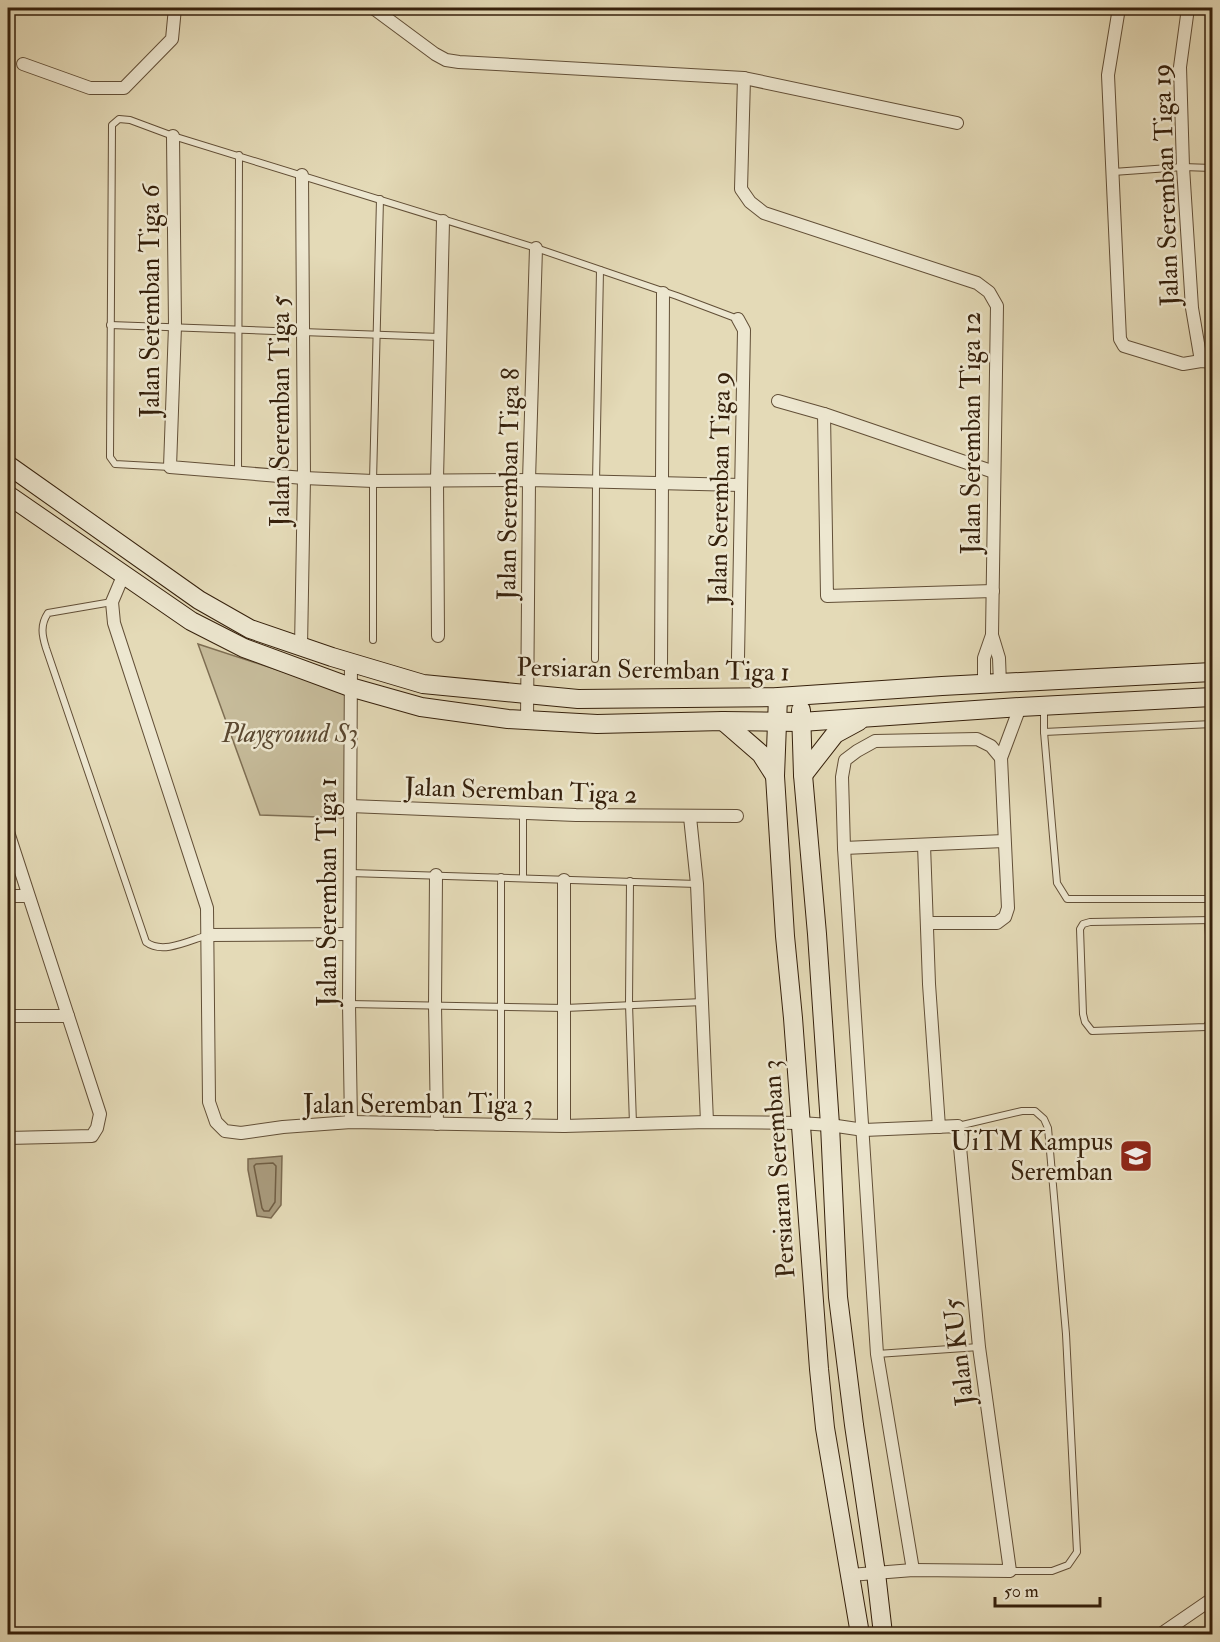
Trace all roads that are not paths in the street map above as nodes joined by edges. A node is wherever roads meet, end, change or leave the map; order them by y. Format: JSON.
{"nodes":[{"id":1,"x":175,"y":8,"type":"edge"},
{"id":2,"x":373,"y":8,"type":"edge"},
{"id":3,"x":1119,"y":8,"type":"edge"},
{"id":4,"x":1188,"y":8,"type":"edge"},
{"id":5,"x":23,"y":64,"type":"dead end"},
{"id":6,"x":744,"y":78,"type":"junction"},
{"id":7,"x":957,"y":123,"type":"dead end"},
{"id":8,"x":173,"y":136,"type":"junction"},
{"id":9,"x":239,"y":155,"type":"junction"},
{"id":10,"x":1183,"y":167,"type":"junction"},
{"id":11,"x":1212,"y":168,"type":"edge"},
{"id":12,"x":1112,"y":172,"type":"junction"},
{"id":13,"x":302,"y":175,"type":"junction"},
{"id":14,"x":380,"y":199,"type":"junction"},
{"id":15,"x":443,"y":220,"type":"junction"},
{"id":16,"x":536,"y":248,"type":"junction"},
{"id":17,"x":600,"y":270,"type":"junction"},
{"id":18,"x":663,"y":293,"type":"junction"},
{"id":19,"x":738,"y":320,"type":"joint"},
{"id":20,"x":110,"y":326,"type":"junction"},
{"id":21,"x":175,"y":326,"type":"junction"},
{"id":22,"x":239,"y":330,"type":"junction"},
{"id":23,"x":302,"y":333,"type":"junction"},
{"id":24,"x":377,"y":336,"type":"junction"},
{"id":25,"x":440,"y":337,"type":"junction"},
{"id":26,"x":1207,"y":361,"type":"edge"},
{"id":27,"x":778,"y":401,"type":"dead end"},
{"id":28,"x":824,"y":414,"type":"junction"},
{"id":29,"x":8,"y":465,"type":"edge"},
{"id":30,"x":170,"y":467,"type":"junction"},
{"id":31,"x":994,"y":472,"type":"junction"},
{"id":32,"x":238,"y":474,"type":"junction"},
{"id":33,"x":304,"y":478,"type":"junction"},
{"id":34,"x":437,"y":479,"type":"junction"},
{"id":35,"x":529,"y":480,"type":"junction"},
{"id":36,"x":374,"y":481,"type":"junction"},
{"id":37,"x":596,"y":482,"type":"junction"},
{"id":38,"x":661,"y":482,"type":"junction"},
{"id":39,"x":741,"y":485,"type":"junction"},
{"id":40,"x":8,"y":495,"type":"edge"},
{"id":41,"x":123,"y":576,"type":"junction"},
{"id":42,"x":993,"y":591,"type":"junction"},
{"id":43,"x":112,"y":602,"type":"junction"},
{"id":44,"x":438,"y":636,"type":"dead end"},
{"id":45,"x":373,"y":640,"type":"dead end"},
{"id":46,"x":301,"y":647,"type":"junction"},
{"id":47,"x":738,"y":658,"type":"dead end"},
{"id":48,"x":596,"y":659,"type":"dead end"},
{"id":49,"x":351,"y":662,"type":"junction"},
{"id":50,"x":661,"y":666,"type":"dead end"},
{"id":51,"x":1212,"y":672,"type":"edge"},
{"id":52,"x":992,"y":684,"type":"junction"},
{"id":53,"x":351,"y":687,"type":"junction"},
{"id":54,"x":527,"y":695,"type":"junction"},
{"id":55,"x":801,"y":696,"type":"junction"},
{"id":56,"x":778,"y":697,"type":"junction"},
{"id":57,"x":1212,"y":697,"type":"edge"},
{"id":58,"x":1044,"y":706,"type":"junction"},
{"id":59,"x":1020,"y":707,"type":"junction"},
{"id":60,"x":863,"y":718,"type":"junction"},
{"id":61,"x":527,"y":720,"type":"junction"},
{"id":62,"x":723,"y":721,"type":"junction"},
{"id":63,"x":777,"y":722,"type":"junction"},
{"id":64,"x":801,"y":722,"type":"junction"},
{"id":65,"x":1212,"y":724,"type":"edge"},
{"id":66,"x":1044,"y":732,"type":"junction"},
{"id":67,"x":1001,"y":758,"type":"junction"},
{"id":68,"x":803,"y":775,"type":"junction"},
{"id":69,"x":775,"y":776,"type":"junction"},
{"id":70,"x":350,"y":806,"type":"junction"},
{"id":71,"x":523,"y":813,"type":"junction"},
{"id":72,"x":737,"y":816,"type":"dead end"},
{"id":73,"x":690,"y":817,"type":"junction"},
{"id":74,"x":8,"y":832,"type":"edge"},
{"id":75,"x":1004,"y":841,"type":"junction"},
{"id":76,"x":924,"y":845,"type":"junction"},
{"id":77,"x":844,"y":848,"type":"junction"},
{"id":78,"x":349,"y":873,"type":"junction"},
{"id":79,"x":436,"y":875,"type":"junction"},
{"id":80,"x":501,"y":877,"type":"junction"},
{"id":81,"x":523,"y":878,"type":"junction"},
{"id":82,"x":564,"y":880,"type":"junction"},
{"id":83,"x":630,"y":881,"type":"junction"},
{"id":84,"x":697,"y":884,"type":"junction"},
{"id":85,"x":8,"y":896,"type":"edge"},
{"id":86,"x":28,"y":896,"type":"junction"},
{"id":87,"x":1212,"y":899,"type":"edge"},
{"id":88,"x":1210,"y":920,"type":"edge"},
{"id":89,"x":927,"y":923,"type":"junction"},
{"id":90,"x":349,"y":934,"type":"junction"},
{"id":91,"x":208,"y":935,"type":"junction"},
{"id":92,"x":1212,"y":981,"type":"edge"},
{"id":93,"x":703,"y":1002,"type":"junction"},
{"id":94,"x":349,"y":1004,"type":"junction"},
{"id":95,"x":628,"y":1004,"type":"junction"},
{"id":96,"x":435,"y":1005,"type":"junction"},
{"id":97,"x":500,"y":1008,"type":"junction"},
{"id":98,"x":565,"y":1008,"type":"junction"},
{"id":99,"x":1212,"y":1012,"type":"edge"},
{"id":100,"x":8,"y":1016,"type":"edge"},
{"id":101,"x":68,"y":1016,"type":"junction"},
{"id":102,"x":351,"y":1122,"type":"junction"},
{"id":103,"x":707,"y":1122,"type":"junction"},
{"id":104,"x":800,"y":1123,"type":"junction"},
{"id":105,"x":437,"y":1124,"type":"junction"},
{"id":106,"x":633,"y":1125,"type":"junction"},
{"id":107,"x":830,"y":1125,"type":"junction"},
{"id":108,"x":501,"y":1126,"type":"junction"},
{"id":109,"x":564,"y":1126,"type":"junction"},
{"id":110,"x":958,"y":1126,"type":"junction"},
{"id":111,"x":939,"y":1127,"type":"junction"},
{"id":112,"x":864,"y":1130,"type":"junction"},
{"id":113,"x":8,"y":1138,"type":"edge"},
{"id":114,"x":979,"y":1347,"type":"junction"},
{"id":115,"x":878,"y":1354,"type":"junction"},
{"id":116,"x":854,"y":1425,"type":"junction"},
{"id":117,"x":825,"y":1428,"type":"junction"},
{"id":118,"x":913,"y":1570,"type":"junction"},
{"id":119,"x":1010,"y":1571,"type":"junction"},
{"id":120,"x":876,"y":1574,"type":"junction"},
{"id":121,"x":850,"y":1575,"type":"junction"},
{"id":122,"x":1212,"y":1599,"type":"edge"},
{"id":123,"x":860,"y":1635,"type":"edge"},
{"id":124,"x":883,"y":1635,"type":"edge"},
{"id":125,"x":1161,"y":1635,"type":"edge"}],
"edges":[{"from":1,"to":5,"type":"street"},
{"from":2,"to":6,"type":"street"},
{"from":3,"to":12,"type":"street"},
{"from":4,"to":10,"type":"street","name":"Jalan Seremban Tiga 19"},
{"from":6,"to":7,"type":"street"},
{"from":6,"to":31,"type":"street","name":"Jalan Seremban Tiga 12"},
{"from":8,"to":9,"type":"lane"},
{"from":8,"to":20,"type":"lane"},
{"from":8,"to":21,"type":"street","name":"Jalan Seremban Tiga 6"},
{"from":9,"to":13,"type":"lane"},
{"from":9,"to":22,"type":"lane"},
{"from":10,"to":11,"type":"lane"},
{"from":10,"to":12,"type":"lane"},
{"from":10,"to":26,"type":"street","name":"Jalan Seremban Tiga 19"},
{"from":12,"to":26,"type":"street"},
{"from":13,"to":14,"type":"lane"},
{"from":13,"to":23,"type":"street","name":"Jalan Seremban Tiga 5"},
{"from":14,"to":15,"type":"lane"},
{"from":14,"to":24,"type":"lane"},
{"from":15,"to":16,"type":"lane"},
{"from":15,"to":25,"type":"street"},
{"from":16,"to":17,"type":"lane"},
{"from":16,"to":35,"type":"street","name":"Jalan Seremban Tiga 8"},
{"from":17,"to":18,"type":"lane"},
{"from":17,"to":37,"type":"lane"},
{"from":18,"to":19,"type":"lane"},
{"from":18,"to":38,"type":"street"},
{"from":19,"to":39,"type":"street","name":"Jalan Seremban Tiga 9"},
{"from":20,"to":21,"type":"lane"},
{"from":20,"to":30,"type":"lane"},
{"from":21,"to":22,"type":"lane"},
{"from":21,"to":30,"type":"street","name":"Jalan Seremban Tiga 6"},
{"from":22,"to":23,"type":"lane"},
{"from":22,"to":32,"type":"lane"},
{"from":23,"to":24,"type":"lane"},
{"from":23,"to":33,"type":"street","name":"Jalan Seremban Tiga 5"},
{"from":24,"to":25,"type":"lane"},
{"from":24,"to":36,"type":"lane"},
{"from":25,"to":34,"type":"street"},
{"from":27,"to":28,"type":"street"},
{"from":28,"to":31,"type":"street"},
{"from":28,"to":42,"type":"street"},
{"from":29,"to":46,"type":"main road","name":"Persiaran Seremban Tiga 1"},
{"from":30,"to":32,"type":"street"},
{"from":31,"to":42,"type":"street","name":"Jalan Seremban Tiga 12"},
{"from":32,"to":33,"type":"street"},
{"from":33,"to":36,"type":"street"},
{"from":33,"to":46,"type":"street","name":"Jalan Seremban Tiga 5"},
{"from":34,"to":35,"type":"street"},
{"from":34,"to":36,"type":"street"},
{"from":34,"to":44,"type":"street"},
{"from":35,"to":37,"type":"street"},
{"from":35,"to":54,"type":"street","name":"Jalan Seremban Tiga 8"},
{"from":36,"to":45,"type":"lane"},
{"from":37,"to":38,"type":"street"},
{"from":37,"to":48,"type":"lane"},
{"from":38,"to":39,"type":"street"},
{"from":38,"to":50,"type":"street"},
{"from":39,"to":47,"type":"street","name":"Jalan Seremban Tiga 9"},
{"from":40,"to":41,"type":"main road","name":"Persiaran Seremban Tiga 1"},
{"from":41,"to":43,"type":"street"},
{"from":41,"to":53,"type":"main road","name":"Persiaran Seremban Tiga 1"},
{"from":42,"to":52,"type":"street","name":"Jalan Seremban Tiga 12"},
{"from":43,"to":91,"type":"street","name":"Jalan Seremban Tiga 3"},
{"from":43,"to":91,"type":"lane"},
{"from":46,"to":49,"type":"main road","name":"Persiaran Seremban Tiga 1"},
{"from":49,"to":53,"type":"street","name":"Jalan Seremban Tiga 1"},
{"from":49,"to":54,"type":"main road","name":"Persiaran Seremban Tiga 1"},
{"from":51,"to":52,"type":"main road","name":"Persiaran Seremban Tiga 1"},
{"from":52,"to":55,"type":"main road","name":"Persiaran Seremban Tiga 1"},
{"from":53,"to":61,"type":"main road","name":"Persiaran Seremban Tiga 1"},
{"from":53,"to":70,"type":"street","name":"Jalan Seremban Tiga 1"},
{"from":54,"to":56,"type":"main road","name":"Persiaran Seremban Tiga 1"},
{"from":54,"to":61,"type":"street","name":"Jalan Seremban Tiga 8"},
{"from":55,"to":56,"type":"main road","name":"Persiaran Seremban Tiga 1"},
{"from":55,"to":64,"type":"main road","name":"Persiaran Seremban 3"},
{"from":56,"to":63,"type":"main road","name":"Persiaran Seremban 3"},
{"from":57,"to":58,"type":"main road","name":"Persiaran Seremban Tiga 1"},
{"from":58,"to":59,"type":"main road","name":"Persiaran Seremban Tiga 1"},
{"from":58,"to":66,"type":"lane"},
{"from":59,"to":60,"type":"main road","name":"Persiaran Seremban Tiga 1"},
{"from":59,"to":67,"type":"street"},
{"from":60,"to":64,"type":"main road","name":"Persiaran Seremban Tiga 1"},
{"from":60,"to":68,"type":"main road"},
{"from":61,"to":62,"type":"main road","name":"Persiaran Seremban Tiga 1"},
{"from":62,"to":63,"type":"main road","name":"Persiaran Seremban Tiga 1"},
{"from":62,"to":69,"type":"main road"},
{"from":63,"to":64,"type":"main road","name":"Persiaran Seremban Tiga 1"},
{"from":63,"to":69,"type":"main road","name":"Persiaran Seremban 3"},
{"from":64,"to":68,"type":"main road","name":"Persiaran Seremban 3"},
{"from":65,"to":66,"type":"lane"},
{"from":66,"to":87,"type":"lane"},
{"from":67,"to":75,"type":"street"},
{"from":67,"to":77,"type":"street"},
{"from":68,"to":107,"type":"main road","name":"Persiaran Seremban 3"},
{"from":69,"to":104,"type":"main road","name":"Persiaran Seremban 3"},
{"from":70,"to":71,"type":"street","name":"Jalan Seremban Tiga 2"},
{"from":70,"to":78,"type":"street","name":"Jalan Seremban Tiga 1"},
{"from":71,"to":73,"type":"street","name":"Jalan Seremban Tiga 2"},
{"from":71,"to":81,"type":"lane"},
{"from":72,"to":73,"type":"street","name":"Jalan Seremban Tiga 2"},
{"from":73,"to":84,"type":"street"},
{"from":74,"to":86,"type":"street"},
{"from":75,"to":76,"type":"street"},
{"from":75,"to":89,"type":"street"},
{"from":76,"to":77,"type":"street"},
{"from":76,"to":89,"type":"street"},
{"from":77,"to":112,"type":"street"},
{"from":78,"to":79,"type":"lane"},
{"from":78,"to":90,"type":"street","name":"Jalan Seremban Tiga 1"},
{"from":79,"to":80,"type":"lane"},
{"from":79,"to":96,"type":"street"},
{"from":80,"to":81,"type":"lane"},
{"from":80,"to":97,"type":"lane"},
{"from":81,"to":82,"type":"lane"},
{"from":82,"to":83,"type":"lane"},
{"from":82,"to":98,"type":"street"},
{"from":83,"to":84,"type":"lane"},
{"from":83,"to":95,"type":"lane"},
{"from":84,"to":93,"type":"street"},
{"from":85,"to":86,"type":"street"},
{"from":86,"to":101,"type":"street"},
{"from":88,"to":92,"type":"lane"},
{"from":88,"to":99,"type":"lane"},
{"from":89,"to":111,"type":"street"},
{"from":90,"to":91,"type":"street"},
{"from":90,"to":94,"type":"street","name":"Jalan Seremban Tiga 1"},
{"from":91,"to":102,"type":"street","name":"Jalan Seremban Tiga 3"},
{"from":93,"to":95,"type":"lane"},
{"from":93,"to":103,"type":"street"},
{"from":94,"to":96,"type":"lane"},
{"from":94,"to":102,"type":"street","name":"Jalan Seremban Tiga 1"},
{"from":95,"to":98,"type":"lane"},
{"from":95,"to":106,"type":"lane"},
{"from":96,"to":97,"type":"lane"},
{"from":96,"to":105,"type":"street"},
{"from":97,"to":98,"type":"lane"},
{"from":97,"to":108,"type":"lane"},
{"from":98,"to":109,"type":"street"},
{"from":100,"to":101,"type":"street"},
{"from":101,"to":113,"type":"street"},
{"from":102,"to":105,"type":"street","name":"Jalan Seremban Tiga 3"},
{"from":103,"to":104,"type":"street","name":"Jalan Seremban Tiga 3"},
{"from":103,"to":106,"type":"street","name":"Jalan Seremban Tiga 3"},
{"from":104,"to":107,"type":"street","name":"Jalan Seremban Tiga 3"},
{"from":104,"to":117,"type":"main road","name":"Persiaran Seremban 3"},
{"from":105,"to":108,"type":"street","name":"Jalan Seremban Tiga 3"},
{"from":106,"to":109,"type":"street","name":"Jalan Seremban Tiga 3"},
{"from":107,"to":112,"type":"street","name":"Jalan Seremban Tiga 3"},
{"from":107,"to":116,"type":"main road","name":"Persiaran Seremban 3"},
{"from":108,"to":109,"type":"street","name":"Jalan Seremban Tiga 3"},
{"from":110,"to":111,"type":"street","name":"Jalan Seremban Tiga 3"},
{"from":110,"to":114,"type":"street","name":"Jalan KU5"},
{"from":110,"to":119,"type":"lane"},
{"from":111,"to":112,"type":"street","name":"Jalan Seremban Tiga 3"},
{"from":112,"to":115,"type":"street"},
{"from":114,"to":115,"type":"lane"},
{"from":114,"to":119,"type":"street","name":"Jalan KU5"},
{"from":115,"to":118,"type":"street"},
{"from":116,"to":117,"type":"main road"},
{"from":116,"to":120,"type":"main road","name":"Persiaran Seremban 3"},
{"from":117,"to":121,"type":"main road","name":"Persiaran Seremban 3"},
{"from":118,"to":119,"type":"street"},
{"from":118,"to":120,"type":"street"},
{"from":120,"to":121,"type":"street"},
{"from":120,"to":124,"type":"main road","name":"Persiaran Seremban 3"},
{"from":121,"to":123,"type":"main road","name":"Persiaran Seremban 3"},
{"from":122,"to":125,"type":"street"}]}
